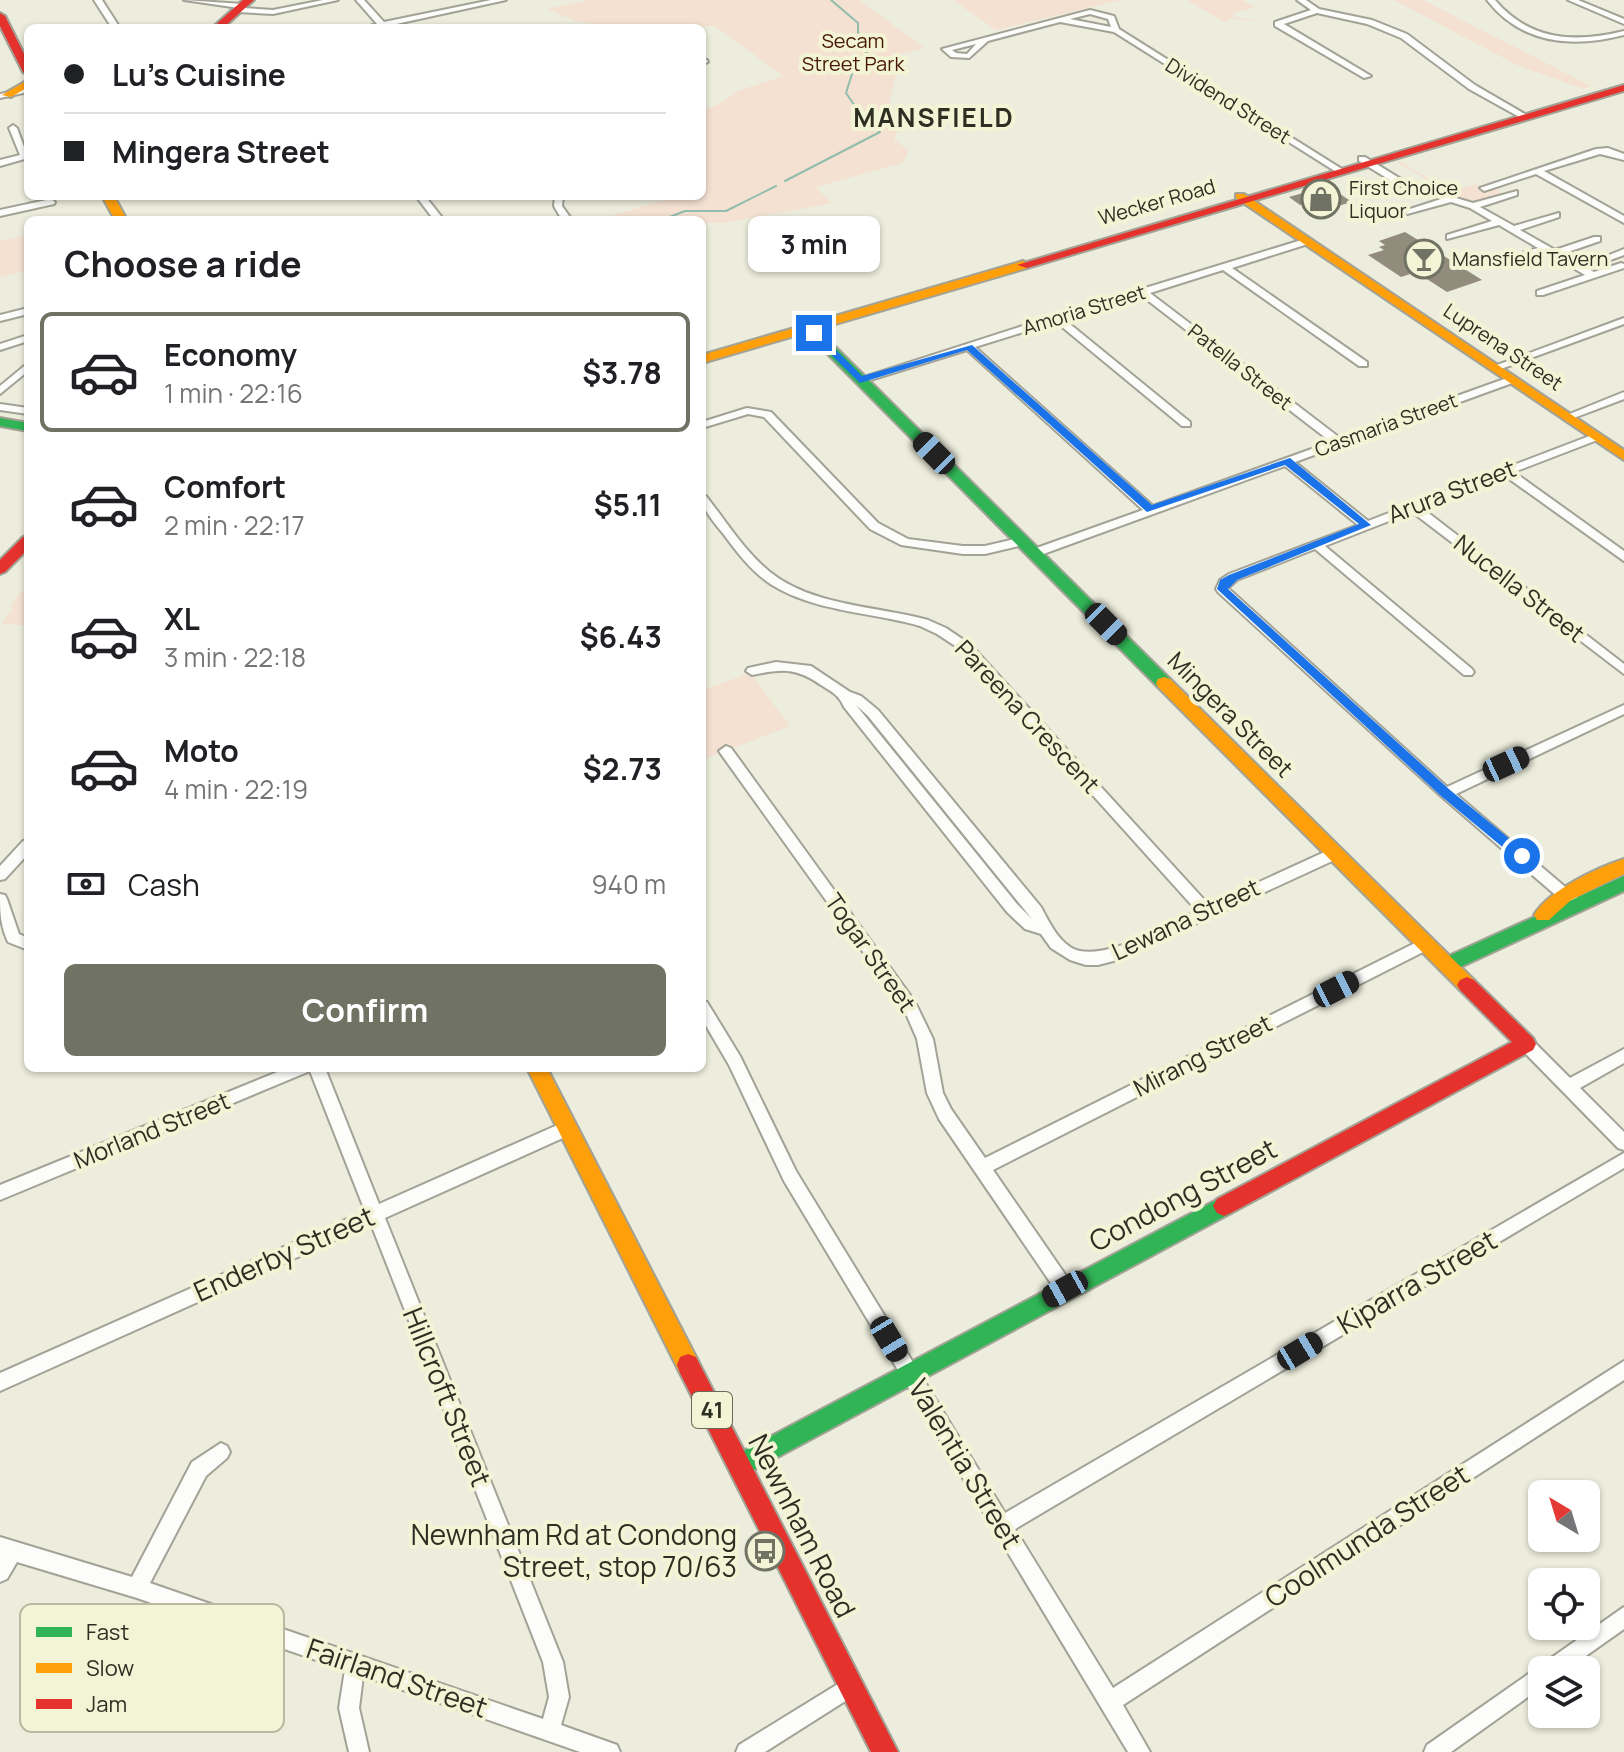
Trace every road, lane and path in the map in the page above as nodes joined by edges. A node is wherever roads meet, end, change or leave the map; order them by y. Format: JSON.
{"nodes":[{"id":1,"x":6,"y":0,"type":"edge"},
{"id":2,"x":98,"y":0,"type":"edge"},
{"id":3,"x":188,"y":0,"type":"edge"},
{"id":4,"x":334,"y":0,"type":"edge"},
{"id":5,"x":360,"y":0,"type":"edge"},
{"id":6,"x":457,"y":0,"type":"edge"},
{"id":7,"x":502,"y":0,"type":"edge"},
{"id":8,"x":1301,"y":0,"type":"edge"},
{"id":9,"x":1491,"y":0,"type":"edge"},
{"id":10,"x":1572,"y":0,"type":"edge"},
{"id":11,"x":243,"y":5,"type":"edge"},
{"id":12,"x":465,"y":8,"type":"junction"},
{"id":13,"x":1317,"y":11,"type":"junction"},
{"id":14,"x":0,"y":16,"type":"edge"},
{"id":15,"x":1083,"y":18,"type":"junction"},
{"id":16,"x":1624,"y":22,"type":"edge"},
{"id":17,"x":113,"y":24,"type":"edge"},
{"id":18,"x":222,"y":24,"type":"edge"},
{"id":19,"x":381,"y":24,"type":"edge"},
{"id":20,"x":387,"y":24,"type":"edge"},
{"id":21,"x":1116,"y":30,"type":"junction"},
{"id":22,"x":1624,"y":33,"type":"edge"},
{"id":23,"x":24,"y":34,"type":"edge"},
{"id":24,"x":985,"y":39,"type":"dead end"},
{"id":25,"x":24,"y":64,"type":"edge"},
{"id":26,"x":1367,"y":76,"type":"dead end"},
{"id":27,"x":24,"y":85,"type":"edge"},
{"id":28,"x":1618,"y":89,"type":"edge"},
{"id":29,"x":24,"y":91,"type":"edge"},
{"id":30,"x":4,"y":96,"type":"edge"},
{"id":31,"x":1522,"y":115,"type":"junction"},
{"id":32,"x":13,"y":134,"type":"dead end"},
{"id":33,"x":24,"y":154,"type":"edge"},
{"id":34,"x":24,"y":156,"type":"edge"},
{"id":35,"x":1624,"y":157,"type":"edge"},
{"id":36,"x":1365,"y":161,"type":"junction"},
{"id":37,"x":0,"y":163,"type":"edge"},
{"id":38,"x":1337,"y":169,"type":"junction"},
{"id":39,"x":1537,"y":171,"type":"junction"},
{"id":40,"x":1396,"y":181,"type":"junction"},
{"id":41,"x":1495,"y":184,"type":"junction"},
{"id":42,"x":1372,"y":188,"type":"dead end"},
{"id":43,"x":1484,"y":188,"type":"dead end"},
{"id":44,"x":1241,"y":197,"type":"junction"},
{"id":45,"x":1453,"y":199,"type":"junction"},
{"id":46,"x":423,"y":200,"type":"edge"},
{"id":47,"x":51,"y":202,"type":"dead end"},
{"id":48,"x":1473,"y":206,"type":"junction"},
{"id":49,"x":1410,"y":212,"type":"dead end"},
{"id":50,"x":0,"y":213,"type":"edge"},
{"id":51,"x":1556,"y":215,"type":"dead end"},
{"id":52,"x":436,"y":216,"type":"edge"},
{"id":53,"x":1624,"y":220,"type":"edge"},
{"id":54,"x":1498,"y":222,"type":"junction"},
{"id":55,"x":1513,"y":229,"type":"junction"},
{"id":56,"x":1450,"y":237,"type":"dead end"},
{"id":57,"x":1597,"y":239,"type":"dead end"},
{"id":58,"x":1308,"y":241,"type":"junction"},
{"id":59,"x":1550,"y":250,"type":"junction"},
{"id":60,"x":1620,"y":259,"type":"edge"},
{"id":61,"x":1602,"y":260,"type":"dead end"},
{"id":62,"x":1495,"y":264,"type":"dead end"},
{"id":63,"x":1225,"y":267,"type":"junction"},
{"id":64,"x":1592,"y":275,"type":"junction"},
{"id":65,"x":1143,"y":292,"type":"junction"},
{"id":66,"x":1540,"y":293,"type":"dead end"},
{"id":67,"x":24,"y":312,"type":"edge"},
{"id":68,"x":0,"y":318,"type":"edge"},
{"id":69,"x":1057,"y":318,"type":"junction"},
{"id":70,"x":1624,"y":321,"type":"edge"},
{"id":71,"x":805,"y":325,"type":"junction"},
{"id":72,"x":24,"y":339,"type":"edge"},
{"id":73,"x":969,"y":347,"type":"junction"},
{"id":74,"x":1,"y":348,"type":"edge"},
{"id":75,"x":706,"y":349,"type":"edge"},
{"id":76,"x":706,"y":358,"type":"edge"},
{"id":77,"x":1363,"y":364,"type":"dead end"},
{"id":78,"x":1494,"y":368,"type":"junction"},
{"id":79,"x":24,"y":371,"type":"edge"},
{"id":80,"x":860,"y":380,"type":"junction"},
{"id":81,"x":1511,"y":380,"type":"junction"},
{"id":82,"x":0,"y":391,"type":"edge"},
{"id":83,"x":1624,"y":395,"type":"edge"},
{"id":84,"x":0,"y":407,"type":"edge"},
{"id":85,"x":24,"y":410,"type":"edge"},
{"id":86,"x":1567,"y":417,"type":"junction"},
{"id":87,"x":0,"y":422,"type":"edge"},
{"id":88,"x":706,"y":424,"type":"edge"},
{"id":89,"x":1186,"y":424,"type":"dead end"},
{"id":90,"x":24,"y":426,"type":"edge"},
{"id":91,"x":0,"y":433,"type":"edge"},
{"id":92,"x":24,"y":437,"type":"edge"},
{"id":93,"x":1596,"y":437,"type":"junction"},
{"id":94,"x":1338,"y":442,"type":"junction"},
{"id":95,"x":1624,"y":456,"type":"edge"},
{"id":96,"x":1286,"y":461,"type":"junction"},
{"id":97,"x":1505,"y":471,"type":"junction"},
{"id":98,"x":706,"y":503,"type":"edge"},
{"id":99,"x":1413,"y":507,"type":"junction"},
{"id":100,"x":1150,"y":510,"type":"junction"},
{"id":101,"x":1366,"y":525,"type":"junction"},
{"id":102,"x":24,"y":544,"type":"edge"},
{"id":103,"x":1317,"y":545,"type":"junction"},
{"id":104,"x":1029,"y":547,"type":"junction"},
{"id":105,"x":1624,"y":557,"type":"edge"},
{"id":106,"x":24,"y":565,"type":"edge"},
{"id":107,"x":0,"y":569,"type":"edge"},
{"id":108,"x":0,"y":587,"type":"edge"},
{"id":109,"x":1624,"y":670,"type":"edge"},
{"id":110,"x":752,"y":671,"type":"dead end"},
{"id":111,"x":1468,"y":672,"type":"dead end"},
{"id":112,"x":1624,"y":709,"type":"edge"},
{"id":113,"x":726,"y":751,"type":"dead end"},
{"id":114,"x":1446,"y":793,"type":"junction"},
{"id":115,"x":24,"y":849,"type":"edge"},
{"id":116,"x":1336,"y":853,"type":"junction"},
{"id":117,"x":1624,"y":866,"type":"edge"},
{"id":118,"x":0,"y":875,"type":"edge"},
{"id":119,"x":1624,"y":883,"type":"edge"},
{"id":120,"x":0,"y":899,"type":"edge"},
{"id":121,"x":1572,"y":901,"type":"junction"},
{"id":122,"x":1206,"y":911,"type":"junction"},
{"id":123,"x":24,"y":944,"type":"edge"},
{"id":124,"x":1426,"y":944,"type":"junction"},
{"id":125,"x":1447,"y":965,"type":"junction"},
{"id":126,"x":706,"y":1013,"type":"edge"},
{"id":127,"x":1526,"y":1044,"type":"junction"},
{"id":128,"x":1624,"y":1055,"type":"edge"},
{"id":129,"x":294,"y":1072,"type":"edge"},
{"id":130,"x":319,"y":1072,"type":"edge"},
{"id":131,"x":539,"y":1072,"type":"edge"},
{"id":132,"x":1568,"y":1087,"type":"junction"},
{"id":133,"x":568,"y":1128,"type":"junction"},
{"id":134,"x":1624,"y":1143,"type":"edge"},
{"id":135,"x":1624,"y":1160,"type":"edge"},
{"id":136,"x":981,"y":1168,"type":"junction"},
{"id":137,"x":0,"y":1193,"type":"edge"},
{"id":138,"x":373,"y":1214,"type":"junction"},
{"id":139,"x":1065,"y":1289,"type":"junction"},
{"id":140,"x":1624,"y":1370,"type":"edge"},
{"id":141,"x":911,"y":1374,"type":"junction"},
{"id":142,"x":0,"y":1382,"type":"edge"},
{"id":143,"x":221,"y":1452,"type":"dead end"},
{"id":144,"x":740,"y":1465,"type":"junction"},
{"id":145,"x":1003,"y":1525,"type":"junction"},
{"id":146,"x":6,"y":1550,"type":"edge"},
{"id":147,"x":0,"y":1572,"type":"edge"},
{"id":148,"x":137,"y":1588,"type":"junction"},
{"id":149,"x":183,"y":1604,"type":"edge"},
{"id":150,"x":1624,"y":1617,"type":"edge"},
{"id":151,"x":284,"y":1640,"type":"edge"},
{"id":152,"x":1569,"y":1656,"type":"edge"},
{"id":153,"x":356,"y":1665,"type":"junction"},
{"id":154,"x":1528,"y":1685,"type":"edge"},
{"id":155,"x":851,"y":1686,"type":"junction"},
{"id":156,"x":1110,"y":1702,"type":"junction"},
{"id":157,"x":550,"y":1729,"type":"junction"},
{"id":158,"x":359,"y":1752,"type":"edge"},
{"id":159,"x":610,"y":1752,"type":"edge"},
{"id":160,"x":746,"y":1752,"type":"edge"},
{"id":161,"x":885,"y":1752,"type":"edge"},
{"id":162,"x":1140,"y":1752,"type":"edge"},
{"id":163,"x":1434,"y":1752,"type":"edge"}],
"edges":[{"from":1,"to":23,"type":"street"},
{"from":2,"to":17,"type":"street"},
{"from":3,"to":11,"type":"street"},
{"from":4,"to":11,"type":"street"},
{"from":5,"to":19,"type":"street"},
{"from":6,"to":12,"type":"street"},
{"from":7,"to":12,"type":"street"},
{"from":8,"to":13,"type":"street"},
{"from":9,"to":22,"type":"street"},
{"from":10,"to":16,"type":"street"},
{"from":11,"to":18,"type":"street"},
{"from":12,"to":20,"type":"street"},
{"from":13,"to":26,"type":"street"},
{"from":13,"to":31,"type":"street"},
{"from":14,"to":25,"type":"street"},
{"from":15,"to":21,"type":"street","name":"Dividend Street"},
{"from":15,"to":21,"type":"street","name":"Dividend Street"},
{"from":15,"to":24,"type":"street","name":"Dividend Street"},
{"from":21,"to":38,"type":"street","name":"Dividend Street"},
{"from":27,"to":30,"type":"street"},
{"from":28,"to":31,"type":"street","name":"Wecker Road"},
{"from":29,"to":30,"type":"street"},
{"from":31,"to":36,"type":"street","name":"Wecker Road"},
{"from":32,"to":33,"type":"street"},
{"from":34,"to":37,"type":"street"},
{"from":35,"to":39,"type":"street"},
{"from":36,"to":38,"type":"street","name":"Wecker Road"},
{"from":36,"to":40,"type":"street"},
{"from":38,"to":44,"type":"street","name":"Wecker Road"},
{"from":39,"to":41,"type":"street"},
{"from":39,"to":53,"type":"street"},
{"from":40,"to":42,"type":"street"},
{"from":40,"to":45,"type":"street"},
{"from":41,"to":43,"type":"street"},
{"from":41,"to":48,"type":"street"},
{"from":44,"to":58,"type":"street","name":"Luprena Street"},
{"from":44,"to":71,"type":"street","name":"Wecker Road"},
{"from":45,"to":48,"type":"street"},
{"from":45,"to":49,"type":"street"},
{"from":46,"to":52,"type":"street"},
{"from":47,"to":50,"type":"street"},
{"from":48,"to":54,"type":"street"},
{"from":51,"to":55,"type":"street"},
{"from":54,"to":55,"type":"street"},
{"from":54,"to":56,"type":"street"},
{"from":55,"to":59,"type":"street"},
{"from":57,"to":59,"type":"street"},
{"from":58,"to":63,"type":"street","name":"Amoria Street"},
{"from":58,"to":78,"type":"street","name":"Luprena Street"},
{"from":59,"to":62,"type":"street"},
{"from":59,"to":64,"type":"street"},
{"from":60,"to":61,"type":"street"},
{"from":60,"to":64,"type":"street"},
{"from":63,"to":65,"type":"street","name":"Amoria Street"},
{"from":63,"to":77,"type":"street"},
{"from":64,"to":66,"type":"street"},
{"from":65,"to":69,"type":"street","name":"Amoria Street"},
{"from":65,"to":94,"type":"street","name":"Patella Street"},
{"from":67,"to":68,"type":"street"},
{"from":69,"to":73,"type":"street","name":"Amoria Street"},
{"from":69,"to":89,"type":"street"},
{"from":70,"to":78,"type":"street"},
{"from":71,"to":75,"type":"street","name":"Wecker Road"},
{"from":71,"to":76,"type":"street","name":"Wecker Road"},
{"from":71,"to":80,"type":"street","name":"Mingera Street"},
{"from":72,"to":74,"type":"street"},
{"from":73,"to":80,"type":"street","name":"Amoria Street"},
{"from":73,"to":100,"type":"street"},
{"from":78,"to":81,"type":"street","name":"Luprena Street"},
{"from":79,"to":82,"type":"street"},
{"from":80,"to":104,"type":"street","name":"Mingera Street"},
{"from":81,"to":86,"type":"street","name":"Luprena Street"},
{"from":81,"to":94,"type":"street","name":"Casmaria Street"},
{"from":83,"to":86,"type":"street"},
{"from":84,"to":85,"type":"street"},
{"from":86,"to":93,"type":"street","name":"Luprena Street"},
{"from":87,"to":90,"type":"street"},
{"from":88,"to":104,"type":"street"},
{"from":91,"to":92,"type":"street"},
{"from":93,"to":95,"type":"street","name":"Luprena Street"},
{"from":93,"to":97,"type":"street","name":"Arura Street"},
{"from":94,"to":96,"type":"street","name":"Casmaria Street"},
{"from":96,"to":100,"type":"street","name":"Casmaria Street"},
{"from":96,"to":101,"type":"street"},
{"from":97,"to":99,"type":"street","name":"Arura Street"},
{"from":97,"to":105,"type":"street"},
{"from":98,"to":122,"type":"street","name":"Pareena Crescent"},
{"from":99,"to":101,"type":"street","name":"Arura Street"},
{"from":99,"to":109,"type":"street","name":"Nucella Street"},
{"from":100,"to":104,"type":"street","name":"Casmaria Street"},
{"from":101,"to":103,"type":"street","name":"Arura Street"},
{"from":102,"to":107,"type":"street"},
{"from":103,"to":111,"type":"street"},
{"from":103,"to":114,"type":"street","name":"Arura Street"},
{"from":104,"to":116,"type":"street","name":"Mingera Street"},
{"from":106,"to":108,"type":"street"},
{"from":110,"to":122,"type":"street","name":"Lewana Street"},
{"from":112,"to":114,"type":"street"},
{"from":113,"to":136,"type":"street","name":"Togar Street"},
{"from":114,"to":121,"type":"street","name":"Arura Street"},
{"from":115,"to":118,"type":"street"},
{"from":116,"to":122,"type":"street","name":"Lewana Street"},
{"from":116,"to":124,"type":"street","name":"Mingera Street"},
{"from":117,"to":121,"type":"street"},
{"from":119,"to":121,"type":"street"},
{"from":120,"to":123,"type":"street"},
{"from":121,"to":125,"type":"street"},
{"from":124,"to":125,"type":"street","name":"Mingera Street"},
{"from":124,"to":136,"type":"street","name":"Mirang Street"},
{"from":125,"to":127,"type":"street","name":"Mingera Street"},
{"from":126,"to":141,"type":"street","name":"Valentia Street"},
{"from":127,"to":132,"type":"street","name":"Mingera Street"},
{"from":127,"to":139,"type":"street","name":"Condong Street"},
{"from":128,"to":132,"type":"street"},
{"from":129,"to":137,"type":"street","name":"Morland Street"},
{"from":130,"to":138,"type":"street","name":"Hillcroft Street"},
{"from":131,"to":133,"type":"street","name":"Newnham Road","number":"41"},
{"from":132,"to":134,"type":"street","name":"Mingera Street"},
{"from":133,"to":138,"type":"street","name":"Enderby Street"},
{"from":133,"to":144,"type":"street","name":"Newnham Road","number":"41"},
{"from":135,"to":145,"type":"street","name":"Kiparra Street"},
{"from":136,"to":139,"type":"street","name":"Togar Street"},
{"from":138,"to":142,"type":"street","name":"Enderby Street"},
{"from":138,"to":157,"type":"street","name":"Hillcroft Street"},
{"from":139,"to":141,"type":"street","name":"Condong Street"},
{"from":140,"to":156,"type":"street","name":"Coolmunda Street"},
{"from":141,"to":144,"type":"street","name":"Condong Street"},
{"from":141,"to":145,"type":"street","name":"Valentia Street"},
{"from":143,"to":148,"type":"street"},
{"from":144,"to":155,"type":"street","name":"Newnham Road","number":"41"},
{"from":145,"to":156,"type":"street","name":"Valentia Street"},
{"from":146,"to":147,"type":"street"},
{"from":146,"to":148,"type":"street","name":"Fairland Street"},
{"from":148,"to":149,"type":"street","name":"Fairland Street"},
{"from":150,"to":152,"type":"street"},
{"from":151,"to":153,"type":"street","name":"Fairland Street"},
{"from":153,"to":157,"type":"street","name":"Fairland Street"},
{"from":153,"to":158,"type":"street"},
{"from":154,"to":163,"type":"street"},
{"from":155,"to":160,"type":"street"},
{"from":155,"to":161,"type":"street","name":"Newnham Road","number":"41"},
{"from":156,"to":162,"type":"street","name":"Valentia Street"},
{"from":157,"to":159,"type":"street","name":"Fairland Street"}]}
